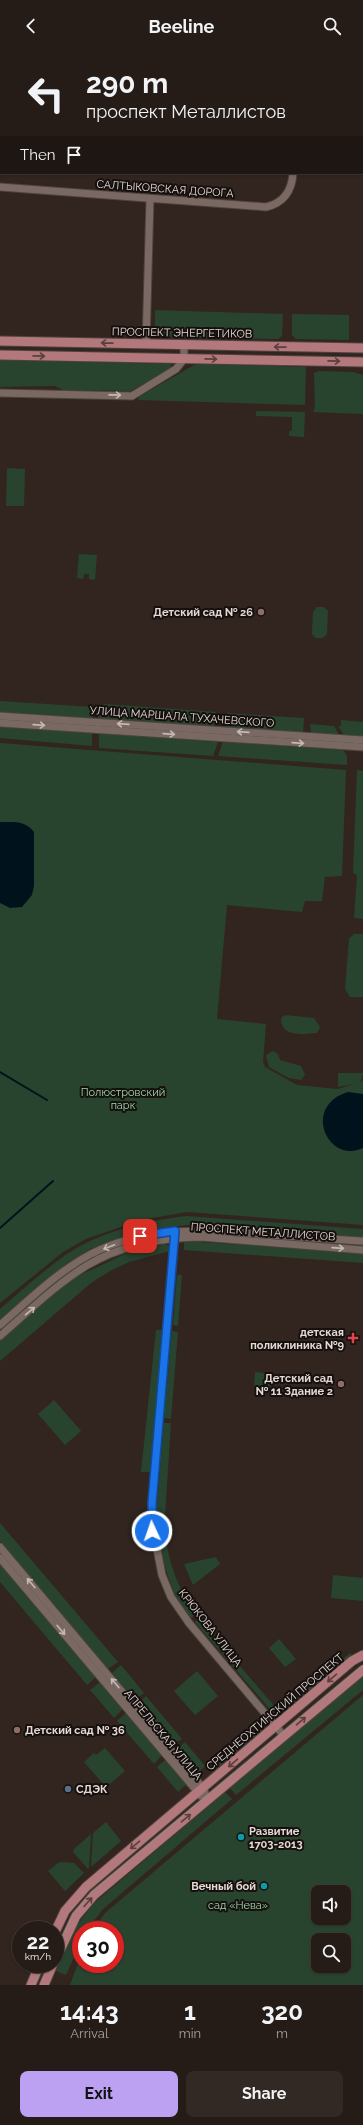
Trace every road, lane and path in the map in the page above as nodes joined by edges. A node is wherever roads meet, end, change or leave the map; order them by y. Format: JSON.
{"nodes":[{"id":1,"x":293,"y":174,"type":"edge"},
{"id":2,"x":0,"y":187,"type":"edge"},
{"id":3,"x":150,"y":199,"type":"junction"},
{"id":4,"x":0,"y":341,"type":"edge"},
{"id":5,"x":146,"y":344,"type":"junction"},
{"id":6,"x":184,"y":345,"type":"junction"},
{"id":7,"x":363,"y":348,"type":"edge"},
{"id":8,"x":0,"y":355,"type":"edge"},
{"id":9,"x":184,"y":359,"type":"junction"},
{"id":10,"x":363,"y":362,"type":"edge"},
{"id":11,"x":0,"y":393,"type":"edge"},
{"id":12,"x":0,"y":716,"type":"edge"},
{"id":13,"x":0,"y":723,"type":"edge"},
{"id":14,"x":363,"y":740,"type":"edge"},
{"id":15,"x":363,"y":747,"type":"edge"},
{"id":16,"x":175,"y":1234,"type":"junction"},
{"id":17,"x":363,"y":1241,"type":"edge"},
{"id":18,"x":363,"y":1250,"type":"edge"},
{"id":19,"x":0,"y":1325,"type":"edge"},
{"id":20,"x":0,"y":1336,"type":"edge"},
{"id":21,"x":0,"y":1546,"type":"edge"},
{"id":22,"x":0,"y":1558,"type":"edge"},
{"id":23,"x":363,"y":1655,"type":"edge"},
{"id":24,"x":363,"y":1670,"type":"edge"},
{"id":25,"x":276,"y":1726,"type":"junction"},
{"id":26,"x":284,"y":1736,"type":"junction"},
{"id":27,"x":200,"y":1790,"type":"junction"},
{"id":28,"x":208,"y":1800,"type":"junction"},
{"id":29,"x":60,"y":1921,"type":"edge"},
{"id":30,"x":64,"y":1942,"type":"edge"},
{"id":31,"x":36,"y":1973,"type":"edge"},
{"id":32,"x":50,"y":1973,"type":"edge"},
{"id":33,"x":31,"y":1985,"type":"edge"},
{"id":34,"x":44,"y":1985,"type":"edge"}],
"edges":[{"from":1,"to":3,"type":"street","name":"САЛТЫКОВСКАЯ ДОРОГА"},
{"from":2,"to":3,"type":"street","name":"САЛТЫКОВСКАЯ ДОРОГА"},
{"from":3,"to":5,"type":"street"},
{"from":5,"to":4,"type":"main road","name":"ПРОСПЕКТ ЭНЕРГЕТИКОВ","one_way":true},
{"from":5,"to":6,"type":"main road","name":"ПРОСПЕКТ ЭНЕРГЕТИКОВ"},
{"from":7,"to":6,"type":"main road","name":"ПРОСПЕКТ ЭНЕРГЕТИКОВ","one_way":true},
{"from":6,"to":9,"type":"street"},
{"from":8,"to":9,"type":"main road","one_way":true},
{"from":9,"to":10,"type":"main road","one_way":true},
{"from":11,"to":9,"type":"street","one_way":true},
{"from":14,"to":12,"type":"street","name":"УЛИЦА МАРШАЛА ТУХАЧЕВСКОГО","one_way":true},
{"from":13,"to":15,"type":"street","name":"УЛИЦА МАРШАЛА ТУХАЧЕВСКОГО","one_way":true},
{"from":16,"to":17,"type":"street","name":"ПРОСПЕКТ МЕТАЛЛИСТОВ"},
{"from":16,"to":18,"type":"street","name":"ПРОСПЕКТ МЕТАЛЛИСТОВ","one_way":true},
{"from":16,"to":19,"type":"street","name":"ПРОСПЕКТ МЕТАЛЛИСТОВ","one_way":true},
{"from":20,"to":16,"type":"street","name":"ПРОСПЕКТ МЕТАЛЛИСТОВ","one_way":true},
{"from":16,"to":25,"type":"street","name":"КРЮКОВА УЛИЦА"},
{"from":27,"to":21,"type":"street","name":"АПРЕЛЬСКАЯ УЛИЦА","one_way":true},
{"from":22,"to":27,"type":"street","name":"АПРЕЛЬСКАЯ УЛИЦА","one_way":true},
{"from":23,"to":25,"type":"main road","name":"СРЕДНЕОХТИНСКИЙ ПРОСПЕКТ","one_way":true},
{"from":26,"to":24,"type":"main road","one_way":true},
{"from":25,"to":26,"type":"street","name":"КРЮКОВА УЛИЦА"},
{"from":25,"to":27,"type":"main road","name":"СРЕДНЕОХТИНСКИЙ ПРОСПЕКТ","one_way":true},
{"from":26,"to":28,"type":"main road"},
{"from":27,"to":28,"type":"street","name":"АПРЕЛЬСКАЯ УЛИЦА"},
{"from":27,"to":29,"type":"main road","name":"СРЕДНЕОХТИНСКИЙ ПРОСПЕКТ","one_way":true},
{"from":30,"to":28,"type":"main road","one_way":true},
{"from":31,"to":33,"type":"main road"},
{"from":32,"to":34,"type":"main road"}]}
